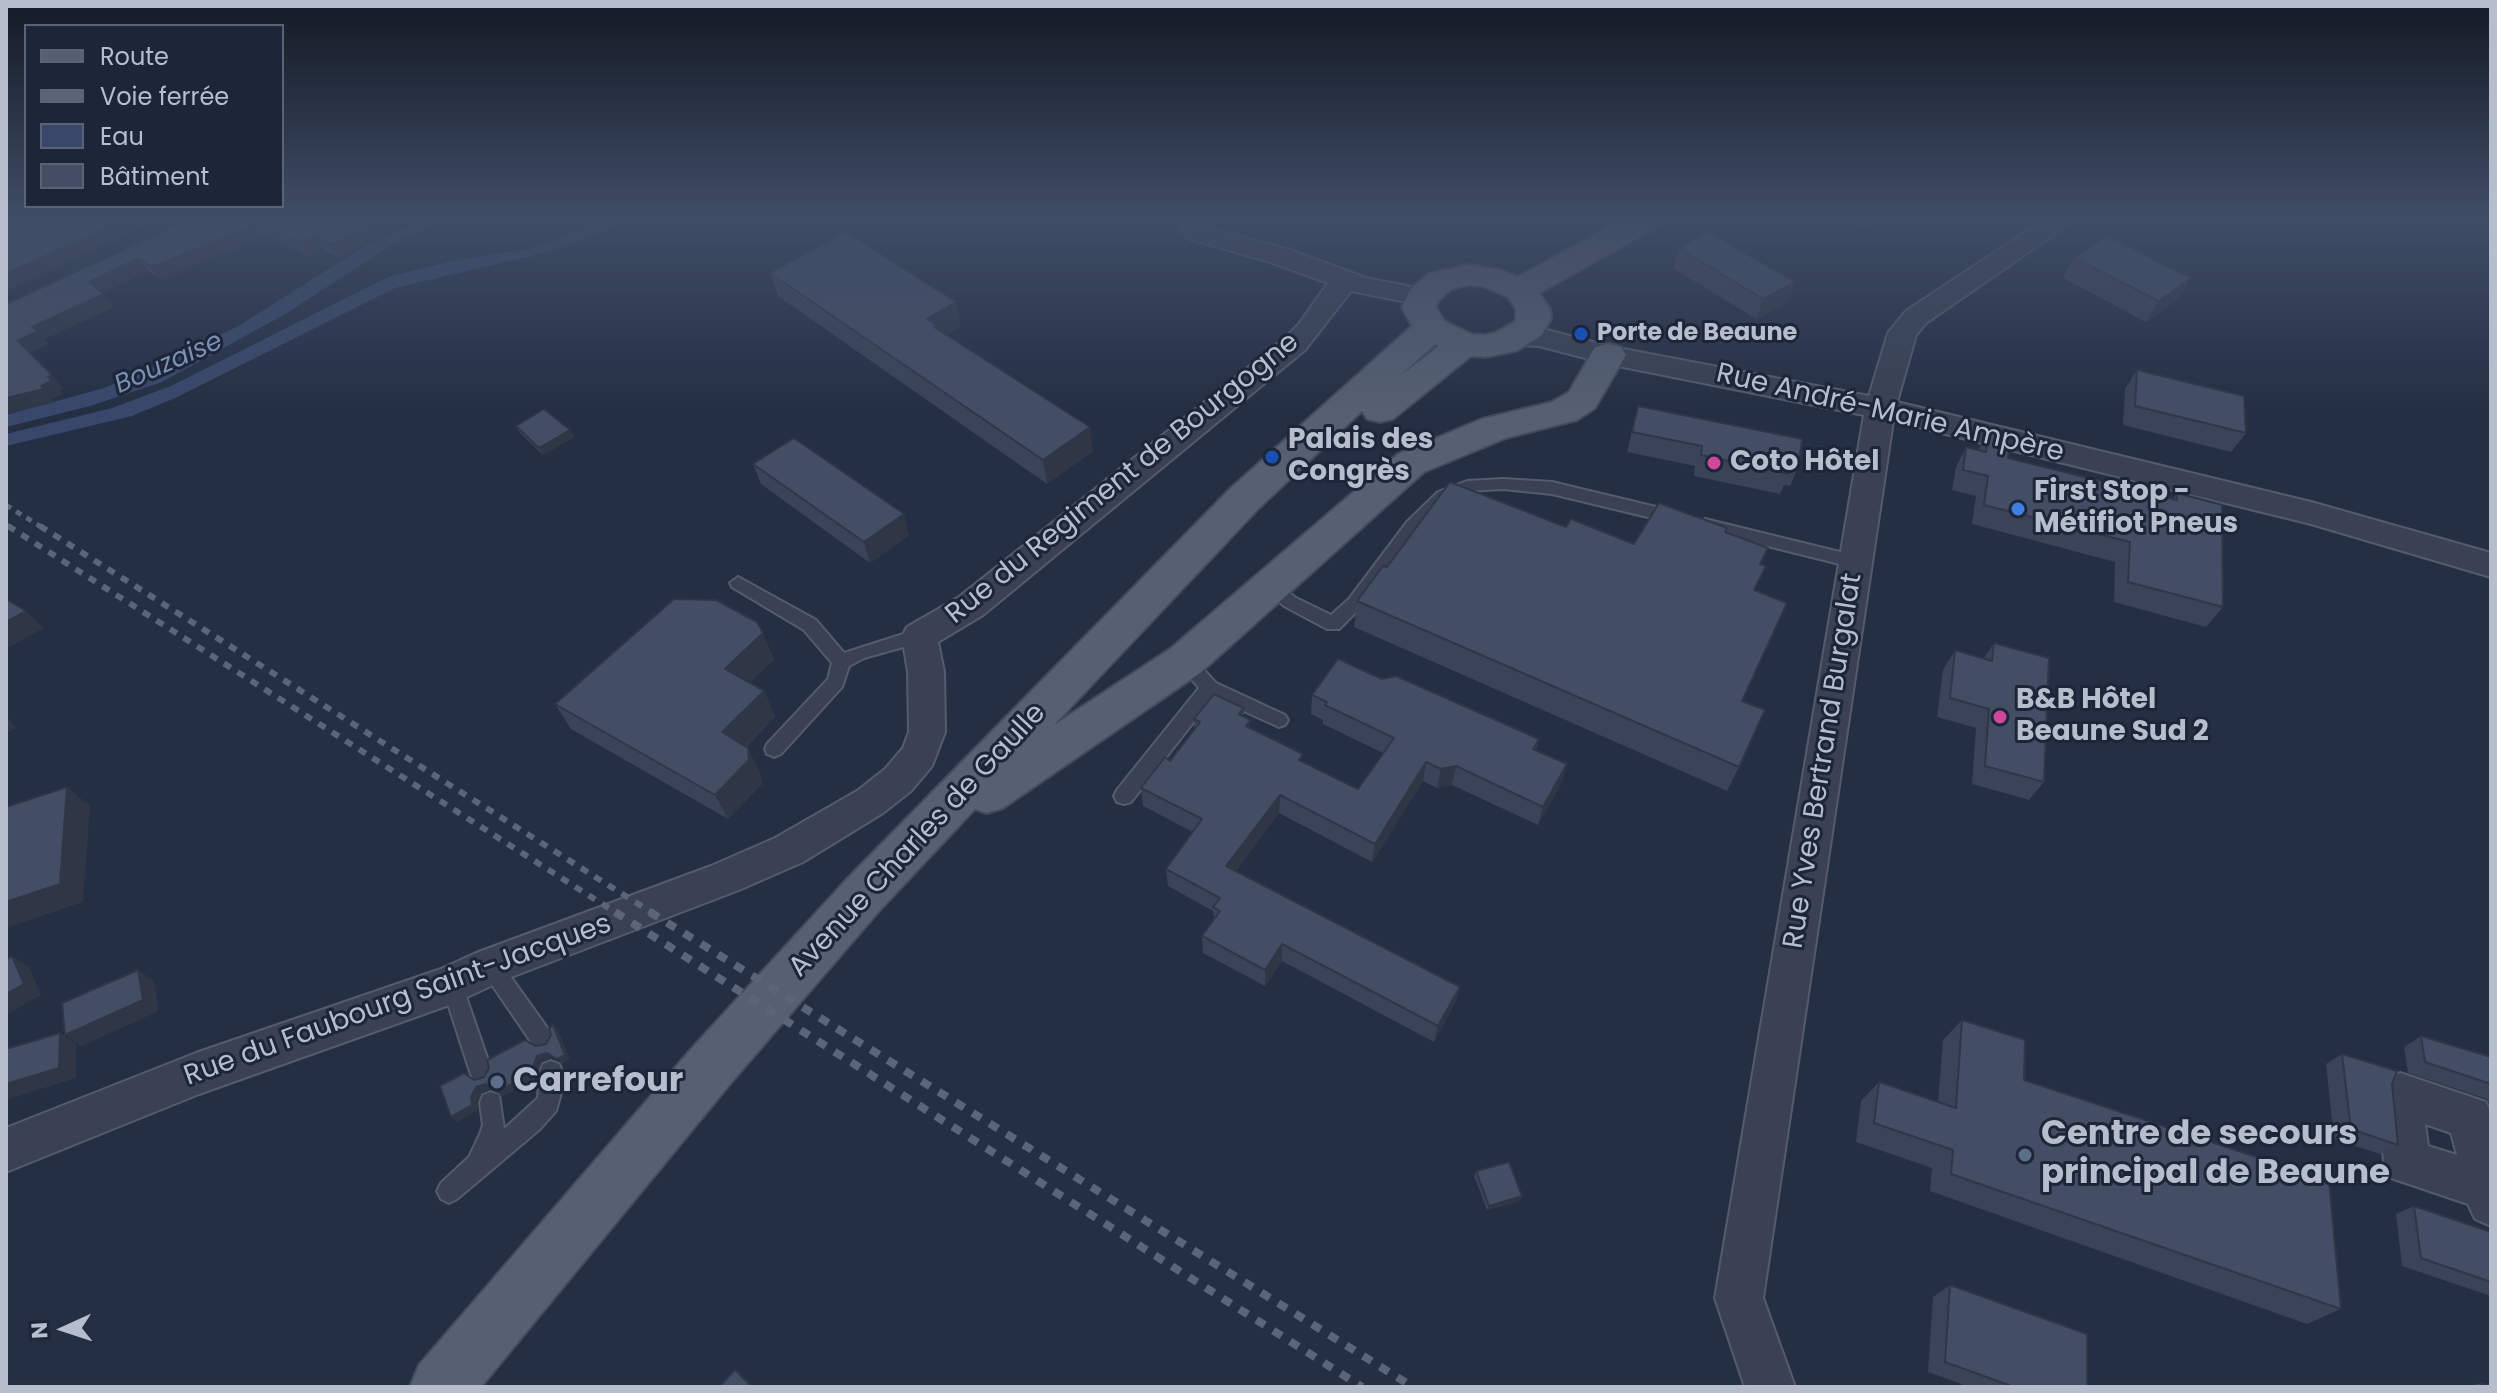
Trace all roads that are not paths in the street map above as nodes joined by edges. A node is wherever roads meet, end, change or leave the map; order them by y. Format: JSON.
{"nodes":[{"id":1,"x":1345,"y":282,"type":"edge"},
{"id":2,"x":1351,"y":282,"type":"edge"},
{"id":3,"x":1440,"y":282,"type":"edge"},
{"id":4,"x":1500,"y":282,"type":"edge"},
{"id":5,"x":1534,"y":282,"type":"edge"},
{"id":6,"x":1968,"y":282,"type":"edge"},
{"id":7,"x":1520,"y":290,"type":"junction"},
{"id":8,"x":1439,"y":323,"type":"junction"},
{"id":9,"x":1520,"y":336,"type":"junction"},
{"id":10,"x":1608,"y":355,"type":"junction"},
{"id":11,"x":1880,"y":408,"type":"junction"},
{"id":12,"x":1856,"y":562,"type":"junction"},
{"id":13,"x":2491,"y":565,"type":"edge"},
{"id":14,"x":738,"y":583,"type":"dead end"},
{"id":15,"x":1271,"y":587,"type":"junction"},
{"id":16,"x":919,"y":636,"type":"junction"},
{"id":17,"x":841,"y":662,"type":"junction"},
{"id":18,"x":1198,"y":675,"type":"junction"},
{"id":19,"x":1279,"y":720,"type":"dead end"},
{"id":20,"x":774,"y":749,"type":"dead end"},
{"id":21,"x":1124,"y":796,"type":"dead end"},
{"id":22,"x":982,"y":797,"type":"junction"},
{"id":23,"x":789,"y":850,"type":"joint"},
{"id":24,"x":491,"y":966,"type":"junction"},
{"id":25,"x":452,"y":985,"type":"junction"},
{"id":26,"x":542,"y":1039,"type":"dead end"},
{"id":27,"x":551,"y":1071,"type":"dead end"},
{"id":28,"x":481,"y":1072,"type":"dead end"},
{"id":29,"x":491,"y":1103,"type":"dead end"},
{"id":30,"x":6,"y":1150,"type":"edge"},
{"id":31,"x":477,"y":1165,"type":"junction"},
{"id":32,"x":449,"y":1191,"type":"dead end"},
{"id":33,"x":441,"y":1387,"type":"edge"},
{"id":34,"x":475,"y":1387,"type":"edge"},
{"id":35,"x":1770,"y":1387,"type":"edge"}],
"edges":[{"from":1,"to":16,"type":"street","name":"Rue du Regiment de Bourgogne"},
{"from":2,"to":8,"type":"street"},
{"from":3,"to":8,"type":"main road","name":"Avenue Charles de Gaulle"},
{"from":4,"to":7,"type":"main road"},
{"from":5,"to":7,"type":"main road"},
{"from":6,"to":11,"type":"street","name":"Rue Yves Bertrand Burgalat"},
{"from":7,"to":9,"type":"main road"},
{"from":8,"to":9,"type":"main road"},
{"from":8,"to":22,"type":"main road","name":"Avenue Charles de Gaulle"},
{"from":8,"to":33,"type":"main road","name":"Avenue Charles de Gaulle"},
{"from":9,"to":10,"type":"street","name":"Rue André-Marie Ampère"},
{"from":10,"to":11,"type":"street","name":"Rue André-Marie Ampère"},
{"from":10,"to":15,"type":"main road"},
{"from":11,"to":12,"type":"street","name":"Rue Yves Bertrand Burgalat"},
{"from":11,"to":13,"type":"street","name":"Rue André-Marie Ampère"},
{"from":12,"to":15,"type":"lane"},
{"from":12,"to":35,"type":"street","name":"Rue Yves Bertrand Burgalat"},
{"from":14,"to":17,"type":"lane"},
{"from":15,"to":18,"type":"main road"},
{"from":16,"to":17,"type":"lane"},
{"from":16,"to":23,"type":"street","name":"Rue du Regiment de Bourgogne"},
{"from":17,"to":20,"type":"lane"},
{"from":18,"to":19,"type":"lane"},
{"from":18,"to":21,"type":"lane"},
{"from":18,"to":22,"type":"main road"},
{"from":22,"to":34,"type":"main road","name":"Avenue Charles de Gaulle"},
{"from":23,"to":24,"type":"street","name":"Rue du Faubourg Saint-Jacques"},
{"from":24,"to":25,"type":"street","name":"Rue du Faubourg Saint-Jacques"},
{"from":24,"to":26,"type":"lane"},
{"from":25,"to":28,"type":"lane"},
{"from":25,"to":30,"type":"street","name":"Rue du Faubourg Saint-Jacques"},
{"from":27,"to":31,"type":"lane"},
{"from":29,"to":31,"type":"lane"},
{"from":31,"to":32,"type":"lane"}]}
